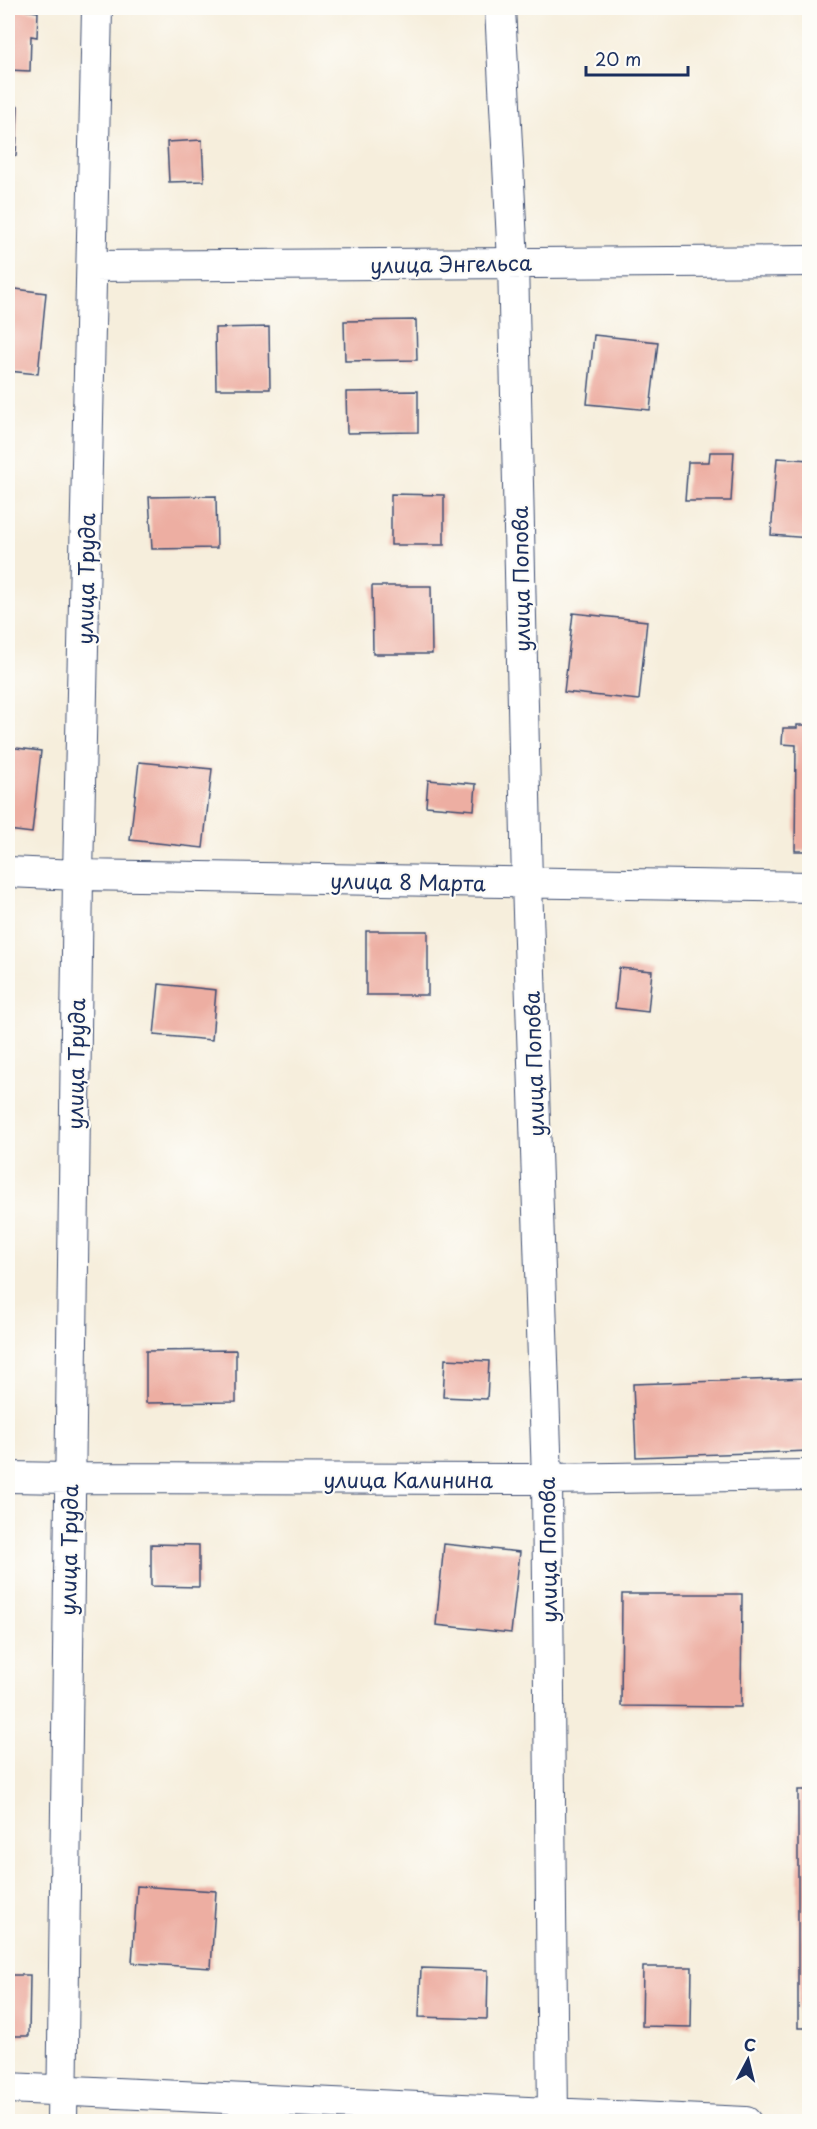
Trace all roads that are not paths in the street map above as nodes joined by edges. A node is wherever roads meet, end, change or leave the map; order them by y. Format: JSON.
{"nodes":[{"id":1,"x":98,"y":8,"type":"edge"},
{"id":2,"x":501,"y":8,"type":"edge"},
{"id":3,"x":810,"y":261,"type":"edge"},
{"id":4,"x":513,"y":262,"type":"junction"},
{"id":5,"x":92,"y":266,"type":"junction"},
{"id":6,"x":8,"y":872,"type":"edge"},
{"id":7,"x":78,"y":875,"type":"junction"},
{"id":8,"x":527,"y":883,"type":"junction"},
{"id":9,"x":810,"y":887,"type":"edge"},
{"id":10,"x":810,"y":1475,"type":"edge"},
{"id":11,"x":8,"y":1477,"type":"edge"},
{"id":12,"x":69,"y":1478,"type":"junction"},
{"id":13,"x":547,"y":1479,"type":"junction"},
{"id":14,"x":8,"y":2088,"type":"edge"},
{"id":15,"x":63,"y":2091,"type":"junction"},
{"id":16,"x":553,"y":2116,"type":"edge"},
{"id":17,"x":62,"y":2121,"type":"edge"},
{"id":18,"x":746,"y":2121,"type":"edge"}],
"edges":[{"from":1,"to":5,"type":"street","name":"улица Труда"},
{"from":2,"to":4,"type":"street","name":"улица Попова"},
{"from":3,"to":4,"type":"street","name":"улица Энгельса"},
{"from":4,"to":5,"type":"street","name":"улица Энгельса"},
{"from":4,"to":8,"type":"street","name":"улица Попова"},
{"from":5,"to":7,"type":"street","name":"улица Труда"},
{"from":6,"to":7,"type":"street","name":"улица 8 Марта"},
{"from":7,"to":8,"type":"street","name":"улица 8 Марта"},
{"from":7,"to":12,"type":"street","name":"улица Труда"},
{"from":8,"to":9,"type":"street","name":"улица 8 Марта"},
{"from":8,"to":13,"type":"street","name":"улица Попова"},
{"from":10,"to":13,"type":"street","name":"улица Калинина"},
{"from":11,"to":12,"type":"street","name":"улица Калинина"},
{"from":12,"to":13,"type":"street","name":"улица Калинина"},
{"from":12,"to":15,"type":"street","name":"улица Труда"},
{"from":13,"to":16,"type":"street","name":"улица Попова"},
{"from":14,"to":15,"type":"street"},
{"from":15,"to":16,"type":"street"},
{"from":15,"to":17,"type":"street","name":"улица Труда"},
{"from":16,"to":18,"type":"street"}]}
